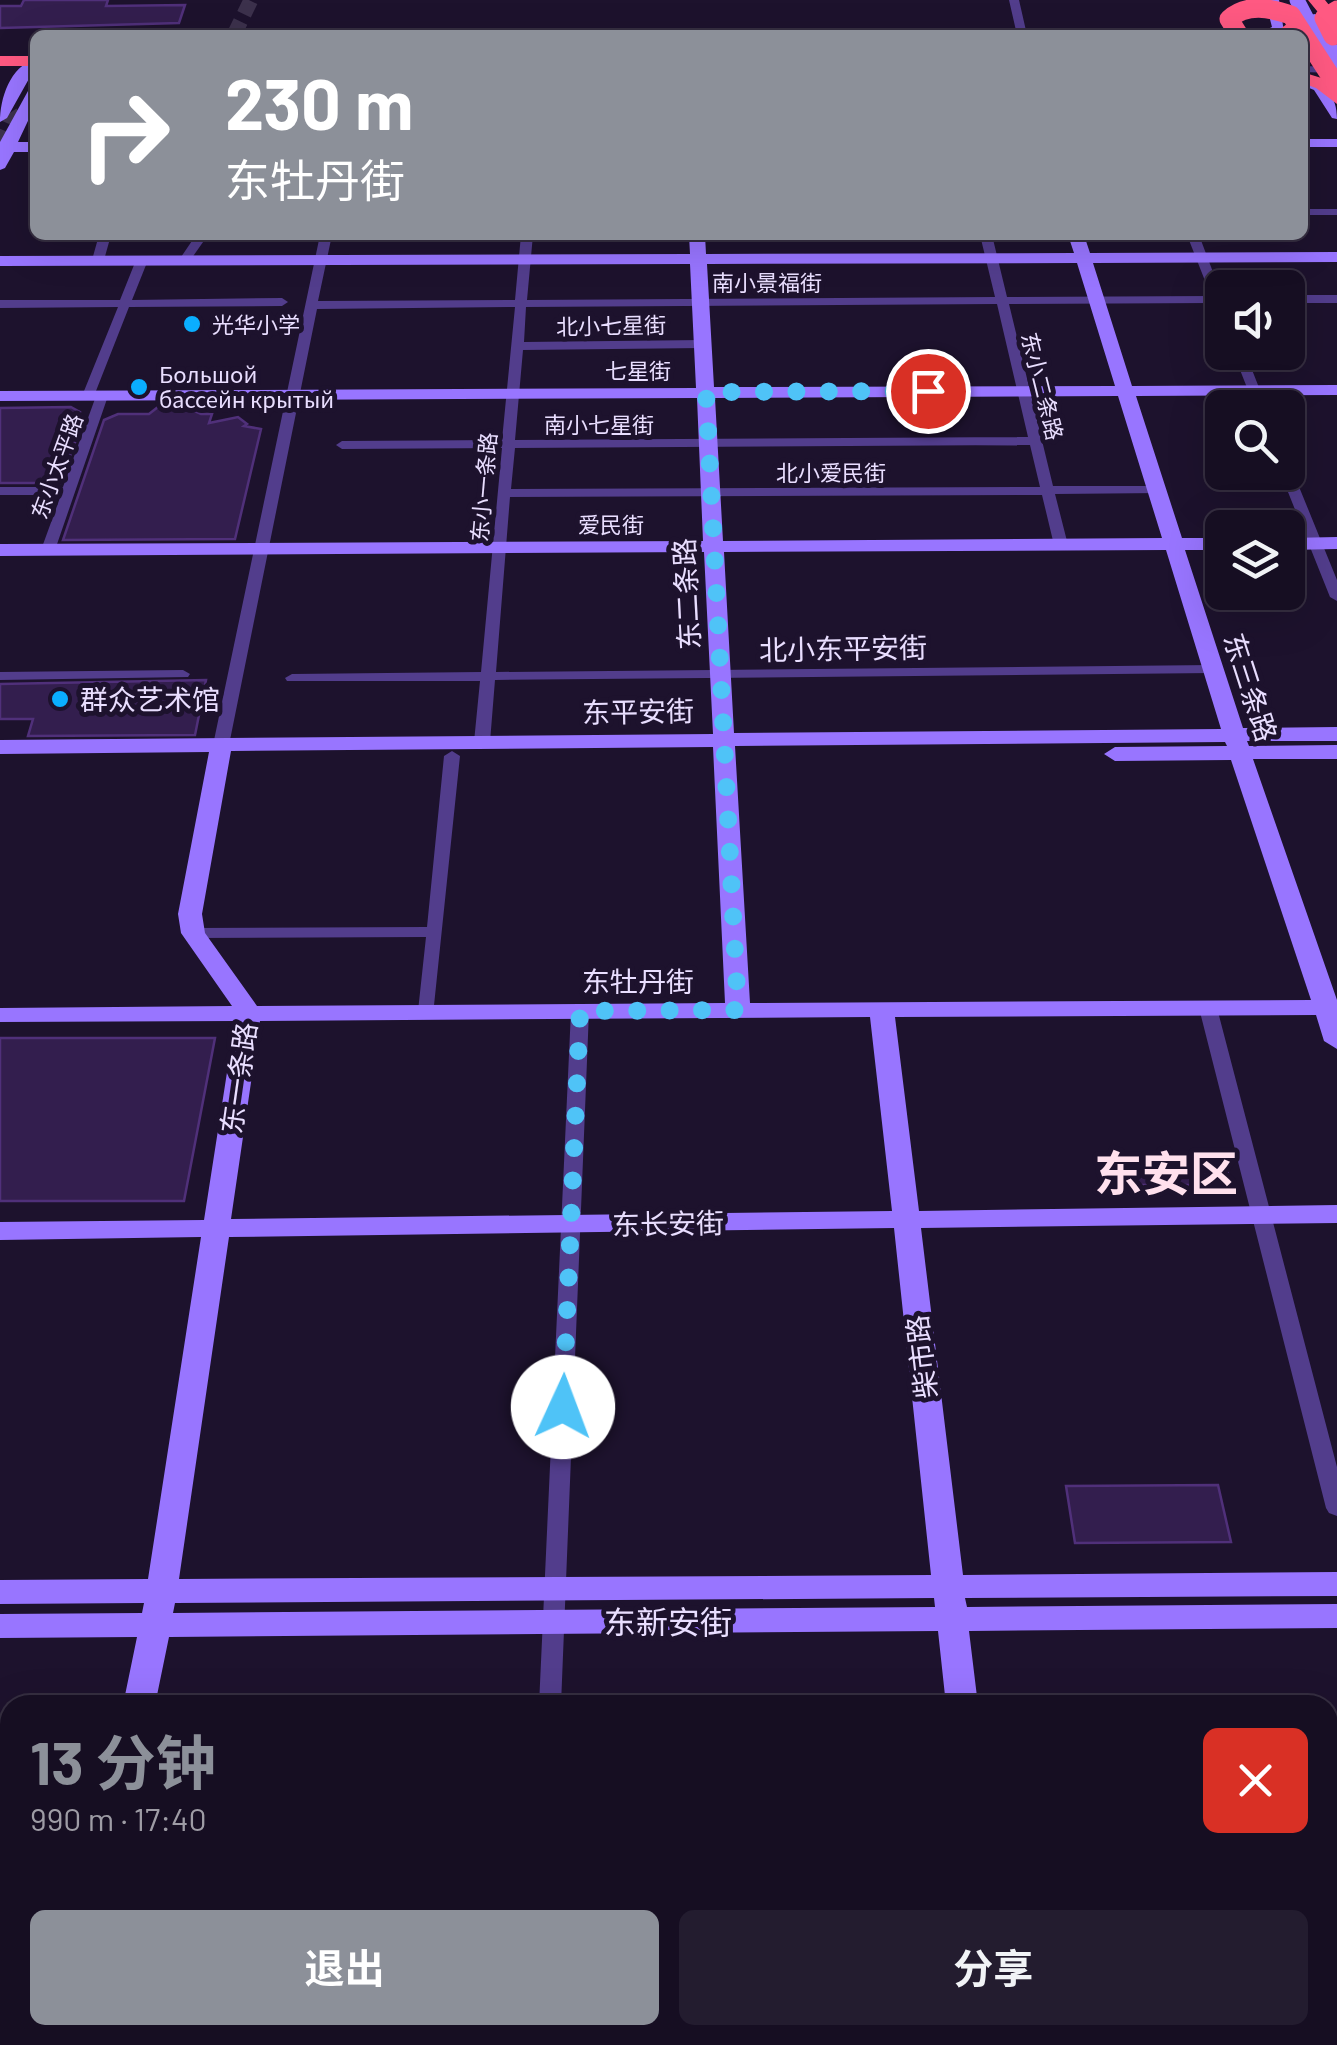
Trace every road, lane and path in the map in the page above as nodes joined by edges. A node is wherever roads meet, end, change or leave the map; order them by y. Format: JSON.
{"nodes":[{"id":1,"x":1014,"y":0,"type":"edge"},
{"id":2,"x":1272,"y":0,"type":"edge"},
{"id":3,"x":1300,"y":0,"type":"edge"},
{"id":4,"x":1322,"y":0,"type":"edge"},
{"id":5,"x":1336,"y":15,"type":"edge"},
{"id":6,"x":1021,"y":30,"type":"edge"},
{"id":7,"x":1236,"y":30,"type":"edge"},
{"id":8,"x":1276,"y":30,"type":"edge"},
{"id":9,"x":1302,"y":30,"type":"edge"},
{"id":10,"x":1308,"y":37,"type":"edge"},
{"id":11,"x":1308,"y":40,"type":"edge"},
{"id":12,"x":1337,"y":45,"type":"edge"},
{"id":13,"x":1337,"y":57,"type":"edge"},
{"id":14,"x":0,"y":65,"type":"edge"},
{"id":15,"x":30,"y":65,"type":"edge"},
{"id":16,"x":30,"y":68,"type":"edge"},
{"id":17,"x":1337,"y":74,"type":"edge"},
{"id":18,"x":1308,"y":75,"type":"edge"},
{"id":19,"x":1308,"y":78,"type":"edge"},
{"id":20,"x":1308,"y":79,"type":"edge"},
{"id":21,"x":1337,"y":86,"type":"edge"},
{"id":22,"x":1337,"y":99,"type":"edge"},
{"id":23,"x":30,"y":100,"type":"edge"},
{"id":24,"x":2,"y":111,"type":"edge"},
{"id":25,"x":1337,"y":115,"type":"edge"},
{"id":26,"x":1337,"y":142,"type":"edge"},
{"id":27,"x":1308,"y":143,"type":"edge"},
{"id":28,"x":30,"y":146,"type":"edge"},
{"id":29,"x":5,"y":147,"type":"edge"},
{"id":30,"x":0,"y":165,"type":"edge"},
{"id":31,"x":1308,"y":212,"type":"edge"},
{"id":32,"x":1337,"y":212,"type":"edge"},
{"id":33,"x":104,"y":240,"type":"edge"},
{"id":34,"x":198,"y":240,"type":"edge"},
{"id":35,"x":325,"y":240,"type":"edge"},
{"id":36,"x":527,"y":240,"type":"edge"},
{"id":37,"x":698,"y":240,"type":"edge"},
{"id":38,"x":987,"y":240,"type":"edge"},
{"id":39,"x":1078,"y":240,"type":"edge"},
{"id":40,"x":1195,"y":240,"type":"edge"},
{"id":41,"x":1337,"y":257,"type":"edge"},
{"id":42,"x":992,"y":258,"type":"junction"},
{"id":43,"x":1083,"y":258,"type":"junction"},
{"id":44,"x":1202,"y":258,"type":"junction"},
{"id":45,"x":526,"y":259,"type":"junction"},
{"id":46,"x":699,"y":259,"type":"junction"},
{"id":47,"x":98,"y":260,"type":"junction"},
{"id":48,"x":142,"y":260,"type":"junction"},
{"id":49,"x":184,"y":260,"type":"junction"},
{"id":50,"x":321,"y":260,"type":"junction"},
{"id":51,"x":0,"y":261,"type":"edge"},
{"id":52,"x":1207,"y":270,"type":"edge"},
{"id":53,"x":1305,"y":299,"type":"edge"},
{"id":54,"x":1337,"y":299,"type":"edge"},
{"id":55,"x":1096,"y":300,"type":"junction"},
{"id":56,"x":1002,"y":301,"type":"junction"},
{"id":57,"x":282,"y":302,"type":"dead end"},
{"id":58,"x":701,"y":302,"type":"junction"},
{"id":59,"x":125,"y":303,"type":"junction"},
{"id":60,"x":1205,"y":303,"type":"edge"},
{"id":61,"x":0,"y":304,"type":"edge"},
{"id":62,"x":522,"y":304,"type":"junction"},
{"id":63,"x":312,"y":305,"type":"junction"},
{"id":64,"x":703,"y":344,"type":"junction"},
{"id":65,"x":518,"y":346,"type":"junction"},
{"id":66,"x":1125,"y":390,"type":"junction"},
{"id":67,"x":1337,"y":390,"type":"edge"},
{"id":68,"x":1024,"y":391,"type":"junction"},
{"id":69,"x":706,"y":392,"type":"junction"},
{"id":70,"x":514,"y":394,"type":"junction"},
{"id":71,"x":1305,"y":394,"type":"edge"},
{"id":72,"x":292,"y":395,"type":"junction"},
{"id":73,"x":1205,"y":395,"type":"edge"},
{"id":74,"x":0,"y":396,"type":"edge"},
{"id":75,"x":95,"y":396,"type":"junction"},
{"id":76,"x":1036,"y":441,"type":"junction"},
{"id":77,"x":708,"y":443,"type":"junction"},
{"id":78,"x":509,"y":444,"type":"junction"},
{"id":79,"x":342,"y":445,"type":"dead end"},
{"id":80,"x":1156,"y":490,"type":"junction"},
{"id":81,"x":1293,"y":490,"type":"edge"},
{"id":82,"x":0,"y":491,"type":"edge"},
{"id":83,"x":68,"y":491,"type":"junction"},
{"id":84,"x":1048,"y":491,"type":"junction"},
{"id":85,"x":711,"y":492,"type":"junction"},
{"id":86,"x":505,"y":493,"type":"junction"},
{"id":87,"x":1337,"y":543,"type":"edge"},
{"id":88,"x":1174,"y":544,"type":"junction"},
{"id":89,"x":1205,"y":544,"type":"edge"},
{"id":90,"x":1305,"y":544,"type":"edge"},
{"id":91,"x":1314,"y":544,"type":"junction"},
{"id":92,"x":1061,"y":546,"type":"junction"},
{"id":93,"x":500,"y":549,"type":"junction"},
{"id":94,"x":714,"y":549,"type":"junction"},
{"id":95,"x":0,"y":550,"type":"edge"},
{"id":96,"x":48,"y":550,"type":"junction"},
{"id":97,"x":259,"y":551,"type":"junction"},
{"id":98,"x":1337,"y":597,"type":"edge"},
{"id":99,"x":1213,"y":669,"type":"junction"},
{"id":100,"x":183,"y":674,"type":"dead end"},
{"id":101,"x":720,"y":674,"type":"junction"},
{"id":102,"x":0,"y":676,"type":"edge"},
{"id":103,"x":488,"y":676,"type":"junction"},
{"id":104,"x":292,"y":678,"type":"dead end"},
{"id":105,"x":1337,"y":734,"type":"edge"},
{"id":106,"x":482,"y":742,"type":"junction"},
{"id":107,"x":1237,"y":744,"type":"junction"},
{"id":108,"x":0,"y":747,"type":"edge"},
{"id":109,"x":724,"y":748,"type":"junction"},
{"id":110,"x":220,"y":752,"type":"junction"},
{"id":111,"x":1337,"y":752,"type":"edge"},
{"id":112,"x":452,"y":756,"type":"junction"},
{"id":113,"x":0,"y":760,"type":"edge"},
{"id":114,"x":434,"y":932,"type":"junction"},
{"id":115,"x":194,"y":934,"type":"junction"},
{"id":116,"x":1331,"y":1007,"type":"edge"},
{"id":117,"x":1208,"y":1008,"type":"junction"},
{"id":118,"x":738,"y":1010,"type":"junction"},
{"id":119,"x":882,"y":1010,"type":"junction"},
{"id":120,"x":427,"y":1011,"type":"junction"},
{"id":121,"x":580,"y":1011,"type":"junction"},
{"id":122,"x":249,"y":1012,"type":"junction"},
{"id":123,"x":0,"y":1015,"type":"edge"},
{"id":124,"x":1337,"y":1041,"type":"edge"},
{"id":125,"x":1337,"y":1214,"type":"edge"},
{"id":126,"x":1259,"y":1216,"type":"junction"},
{"id":127,"x":904,"y":1220,"type":"junction"},
{"id":128,"x":571,"y":1224,"type":"junction"},
{"id":129,"x":216,"y":1228,"type":"junction"},
{"id":130,"x":0,"y":1231,"type":"edge"},
{"id":131,"x":1337,"y":1508,"type":"edge"},
{"id":132,"x":1337,"y":1584,"type":"edge"},
{"id":133,"x":948,"y":1586,"type":"junction"},
{"id":134,"x":162,"y":1591,"type":"junction"},
{"id":135,"x":0,"y":1592,"type":"edge"},
{"id":136,"x":554,"y":1606,"type":"junction"},
{"id":137,"x":1337,"y":1616,"type":"edge"},
{"id":138,"x":952,"y":1619,"type":"junction"},
{"id":139,"x":153,"y":1625,"type":"junction"},
{"id":140,"x":0,"y":1626,"type":"edge"},
{"id":141,"x":141,"y":1695,"type":"edge"},
{"id":142,"x":550,"y":1695,"type":"edge"},
{"id":143,"x":961,"y":1695,"type":"edge"}],
"edges":[{"from":1,"to":6,"type":"street"},
{"from":2,"to":8,"type":"street"},
{"from":3,"to":13,"type":"street","bridge":true},
{"from":3,"to":17,"type":"street","bridge":true},
{"from":4,"to":5,"type":"highway","bridge":true},
{"from":5,"to":12,"type":"highway","bridge":true},
{"from":7,"to":9,"type":"highway","bridge":true},
{"from":10,"to":12,"type":"highway","bridge":true},
{"from":11,"to":21,"type":"highway","bridge":true},
{"from":14,"to":15,"type":"highway"},
{"from":16,"to":24,"type":"street"},
{"from":17,"to":18,"type":"street"},
{"from":19,"to":22,"type":"highway"},
{"from":20,"to":25,"type":"street"},
{"from":23,"to":29,"type":"street"},
{"from":26,"to":27,"type":"street"},
{"from":28,"to":29,"type":"street"},
{"from":29,"to":30,"type":"street"},
{"from":31,"to":32,"type":"street"},
{"from":33,"to":47,"type":"street"},
{"from":34,"to":49,"type":"street"},
{"from":35,"to":50,"type":"street"},
{"from":36,"to":45,"type":"street","name":"东小一条路"},
{"from":37,"to":46,"type":"street","name":"东二条路"},
{"from":38,"to":42,"type":"street","name":"东小二条路"},
{"from":39,"to":43,"type":"street","name":"东三条路"},
{"from":40,"to":44,"type":"street"},
{"from":41,"to":44,"type":"street"},
{"from":42,"to":43,"type":"street"},
{"from":42,"to":46,"type":"street"},
{"from":42,"to":56,"type":"street","name":"东小二条路"},
{"from":43,"to":44,"type":"street"},
{"from":43,"to":55,"type":"street","name":"东三条路"},
{"from":44,"to":52,"type":"street"},
{"from":45,"to":46,"type":"street"},
{"from":45,"to":50,"type":"street"},
{"from":45,"to":62,"type":"street","name":"东小一条路"},
{"from":46,"to":58,"type":"street","name":"东二条路"},
{"from":47,"to":48,"type":"street"},
{"from":47,"to":51,"type":"street"},
{"from":48,"to":49,"type":"street"},
{"from":48,"to":59,"type":"street","name":"东小太平路"},
{"from":49,"to":50,"type":"street"},
{"from":50,"to":63,"type":"street"},
{"from":53,"to":54,"type":"street"},
{"from":55,"to":56,"type":"street","name":"南小景福街"},
{"from":55,"to":60,"type":"street","name":"南小景福街"},
{"from":55,"to":66,"type":"street","name":"东三条路"},
{"from":56,"to":58,"type":"street","name":"南小景福街"},
{"from":56,"to":68,"type":"street","name":"东小二条路"},
{"from":57,"to":59,"type":"street"},
{"from":58,"to":62,"type":"street","name":"南小景福街"},
{"from":58,"to":64,"type":"street","name":"东二条路"},
{"from":59,"to":61,"type":"street"},
{"from":59,"to":75,"type":"street","name":"东小太平路"},
{"from":62,"to":63,"type":"street","name":"南小景福街"},
{"from":62,"to":65,"type":"street","name":"东小一条路"},
{"from":63,"to":72,"type":"street"},
{"from":64,"to":65,"type":"street","name":"北小七星街"},
{"from":64,"to":69,"type":"street","name":"东二条路"},
{"from":65,"to":70,"type":"street","name":"东小一条路"},
{"from":66,"to":68,"type":"street","name":"七星街"},
{"from":66,"to":73,"type":"street","name":"七星街"},
{"from":66,"to":80,"type":"street","name":"东三条路"},
{"from":67,"to":71,"type":"street","name":"七星街"},
{"from":68,"to":69,"type":"street","name":"七星街"},
{"from":68,"to":76,"type":"street","name":"东小二条路"},
{"from":69,"to":70,"type":"street","name":"七星街"},
{"from":69,"to":77,"type":"street","name":"东二条路"},
{"from":70,"to":72,"type":"street","name":"七星街"},
{"from":70,"to":78,"type":"street","name":"东小一条路"},
{"from":72,"to":75,"type":"street","name":"七星街"},
{"from":72,"to":97,"type":"street"},
{"from":74,"to":75,"type":"street","name":"七星街"},
{"from":75,"to":83,"type":"street","name":"东小太平路"},
{"from":76,"to":77,"type":"street","name":"南小七星街"},
{"from":76,"to":84,"type":"street","name":"东小二条路"},
{"from":77,"to":78,"type":"street","name":"南小七星街"},
{"from":77,"to":85,"type":"street","name":"东二条路"},
{"from":78,"to":79,"type":"street","name":"南小七星街"},
{"from":78,"to":86,"type":"street","name":"东小一条路"},
{"from":80,"to":84,"type":"street","name":"北小爱民街"},
{"from":80,"to":88,"type":"street","name":"东三条路"},
{"from":81,"to":91,"type":"street"},
{"from":82,"to":83,"type":"street"},
{"from":83,"to":96,"type":"street","name":"东小太平路"},
{"from":84,"to":85,"type":"street","name":"北小爱民街"},
{"from":84,"to":92,"type":"street","name":"东小二条路"},
{"from":85,"to":86,"type":"street","name":"北小爱民街"},
{"from":85,"to":94,"type":"street","name":"东二条路"},
{"from":86,"to":93,"type":"street","name":"东小一条路"},
{"from":87,"to":91,"type":"street"},
{"from":88,"to":89,"type":"street","name":"爱民街"},
{"from":88,"to":92,"type":"street","name":"爱民街"},
{"from":88,"to":99,"type":"street","name":"东三条路"},
{"from":90,"to":91,"type":"street"},
{"from":91,"to":98,"type":"street"},
{"from":92,"to":94,"type":"street","name":"爱民街"},
{"from":93,"to":94,"type":"street","name":"爱民街"},
{"from":93,"to":97,"type":"street","name":"爱民街"},
{"from":93,"to":103,"type":"street","name":"东小一条路"},
{"from":94,"to":101,"type":"street","name":"东二条路"},
{"from":95,"to":96,"type":"street","name":"爱民街"},
{"from":96,"to":97,"type":"street","name":"爱民街"},
{"from":97,"to":110,"type":"street"},
{"from":99,"to":101,"type":"street","name":"北小东平安街"},
{"from":99,"to":107,"type":"street","name":"东三条路"},
{"from":100,"to":102,"type":"street"},
{"from":101,"to":103,"type":"street","name":"北小东平安街"},
{"from":101,"to":109,"type":"street","name":"东二条路"},
{"from":103,"to":104,"type":"street","name":"北小东平安街"},
{"from":103,"to":106,"type":"street","name":"东小一条路"},
{"from":105,"to":107,"type":"street","name":"东平安街"},
{"from":106,"to":109,"type":"street","name":"东平安街"},
{"from":106,"to":110,"type":"street","name":"东平安街"},
{"from":107,"to":109,"type":"street","name":"东平安街"},
{"from":107,"to":111,"type":"street","name":"东平安街"},
{"from":107,"to":116,"type":"street","name":"东三条路"},
{"from":108,"to":110,"type":"street","name":"东平安街"},
{"from":109,"to":112,"type":"street","name":"东平安街"},
{"from":109,"to":118,"type":"street","name":"东二条路"},
{"from":110,"to":112,"type":"street","name":"东平安街"},
{"from":110,"to":113,"type":"street","name":"东平安街"},
{"from":110,"to":115,"type":"street"},
{"from":112,"to":114,"type":"street"},
{"from":114,"to":115,"type":"street"},
{"from":114,"to":120,"type":"street"},
{"from":115,"to":122,"type":"street","name":"东一条路"},
{"from":116,"to":117,"type":"street","name":"东牡丹街"},
{"from":116,"to":124,"type":"street","name":"东三条路"},
{"from":117,"to":119,"type":"street","name":"东牡丹街"},
{"from":117,"to":126,"type":"street"},
{"from":118,"to":119,"type":"street","name":"东牡丹街"},
{"from":118,"to":121,"type":"street","name":"东牡丹街"},
{"from":119,"to":127,"type":"street","name":"柴市路"},
{"from":120,"to":121,"type":"street","name":"东牡丹街"},
{"from":120,"to":122,"type":"street","name":"东牡丹街"},
{"from":121,"to":128,"type":"street"},
{"from":122,"to":123,"type":"street","name":"东牡丹街"},
{"from":122,"to":129,"type":"street","name":"东一条路"},
{"from":125,"to":126,"type":"street","name":"东长安街"},
{"from":126,"to":127,"type":"street","name":"东长安街"},
{"from":126,"to":131,"type":"street"},
{"from":127,"to":128,"type":"street","name":"东长安街"},
{"from":127,"to":133,"type":"street","name":"柴市路"},
{"from":128,"to":129,"type":"street","name":"东长安街"},
{"from":128,"to":136,"type":"street"},
{"from":129,"to":130,"type":"street","name":"东长安街"},
{"from":129,"to":134,"type":"street","name":"东一条路"},
{"from":132,"to":133,"type":"street","name":"东新安街"},
{"from":133,"to":136,"type":"street","name":"东新安街"},
{"from":133,"to":138,"type":"street","name":"柴市路"},
{"from":134,"to":135,"type":"street","name":"东新安街"},
{"from":134,"to":136,"type":"street","name":"东新安街"},
{"from":134,"to":139,"type":"street","name":"东一条路"},
{"from":136,"to":138,"type":"street","name":"东新安街"},
{"from":136,"to":139,"type":"street","name":"东新安街"},
{"from":136,"to":142,"type":"street"},
{"from":137,"to":138,"type":"street","name":"东新安街"},
{"from":138,"to":143,"type":"street","name":"柴市路"},
{"from":139,"to":140,"type":"street","name":"东新安街"},
{"from":139,"to":141,"type":"street","name":"东一条路"}]}
